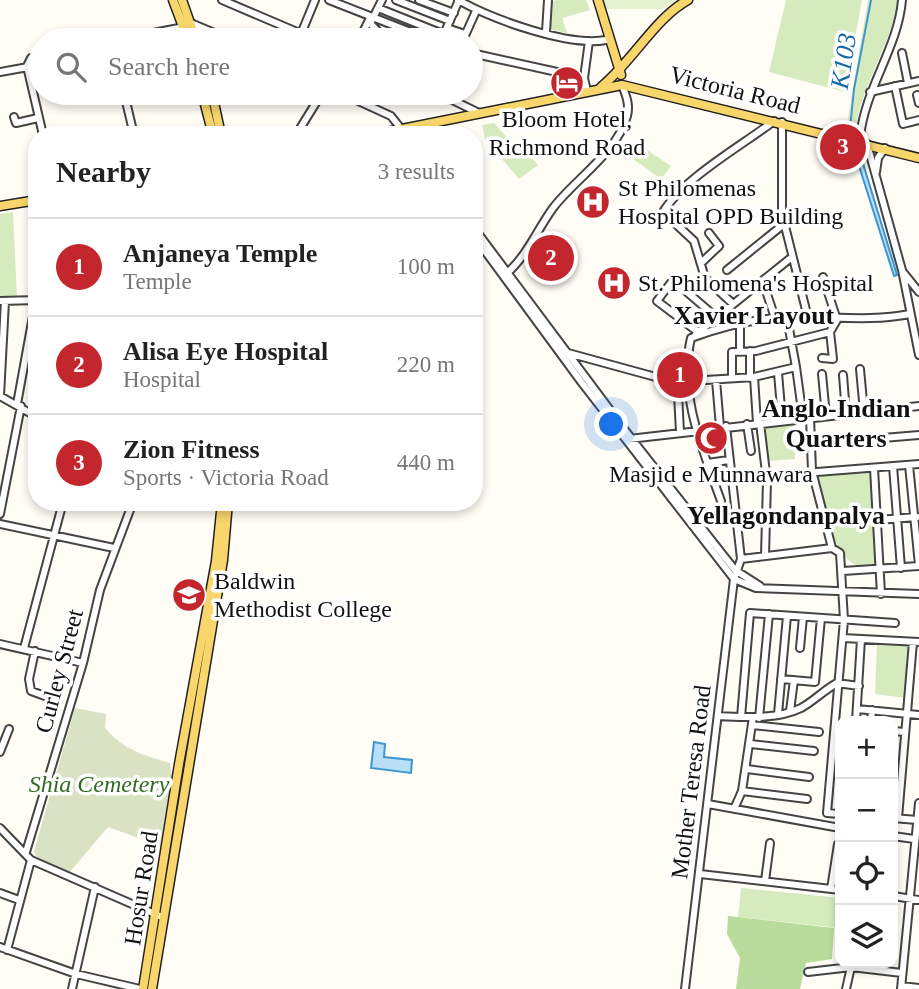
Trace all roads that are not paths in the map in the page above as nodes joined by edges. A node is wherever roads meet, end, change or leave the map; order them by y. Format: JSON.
{"nodes":[{"id":1,"x":173,"y":0,"type":"edge"},
{"id":2,"x":182,"y":0,"type":"edge"},
{"id":3,"x":222,"y":0,"type":"edge"},
{"id":4,"x":315,"y":0,"type":"edge"},
{"id":5,"x":330,"y":0,"type":"edge"},
{"id":6,"x":382,"y":0,"type":"edge"},
{"id":7,"x":396,"y":0,"type":"edge"},
{"id":8,"x":419,"y":0,"type":"edge"},
{"id":9,"x":458,"y":0,"type":"edge"},
{"id":10,"x":548,"y":0,"type":"edge"},
{"id":11,"x":596,"y":0,"type":"edge"},
{"id":12,"x":688,"y":0,"type":"edge"},
{"id":13,"x":902,"y":0,"type":"edge"},
{"id":14,"x":378,"y":8,"type":"junction"},
{"id":15,"x":476,"y":11,"type":"junction"},
{"id":16,"x":454,"y":13,"type":"junction"},
{"id":17,"x":370,"y":19,"type":"junction"},
{"id":18,"x":448,"y":24,"type":"junction"},
{"id":19,"x":188,"y":25,"type":"junction"},
{"id":20,"x":174,"y":28,"type":"edge"},
{"id":21,"x":190,"y":28,"type":"edge"},
{"id":22,"x":197,"y":28,"type":"edge"},
{"id":23,"x":287,"y":28,"type":"edge"},
{"id":24,"x":303,"y":28,"type":"edge"},
{"id":25,"x":365,"y":28,"type":"edge"},
{"id":26,"x":377,"y":28,"type":"edge"},
{"id":27,"x":397,"y":28,"type":"edge"},
{"id":28,"x":428,"y":28,"type":"edge"},
{"id":29,"x":446,"y":28,"type":"edge"},
{"id":30,"x":453,"y":28,"type":"edge"},
{"id":31,"x":468,"y":28,"type":"edge"},
{"id":32,"x":545,"y":32,"type":"junction"},
{"id":33,"x":606,"y":40,"type":"junction"},
{"id":34,"x":589,"y":41,"type":"junction"},
{"id":35,"x":902,"y":53,"type":"dead end"},
{"id":36,"x":483,"y":56,"type":"edge"},
{"id":37,"x":28,"y":67,"type":"edge"},
{"id":38,"x":0,"y":72,"type":"edge"},
{"id":39,"x":618,"y":73,"type":"junction"},
{"id":40,"x":584,"y":78,"type":"junction"},
{"id":41,"x":919,"y":81,"type":"edge"},
{"id":42,"x":908,"y":83,"type":"junction"},
{"id":43,"x":622,"y":85,"type":"junction"},
{"id":44,"x":895,"y":86,"type":"junction"},
{"id":45,"x":598,"y":89,"type":"junction"},
{"id":46,"x":587,"y":91,"type":"junction"},
{"id":47,"x":870,"y":92,"type":"junction"},
{"id":48,"x":35,"y":105,"type":"edge"},
{"id":49,"x":127,"y":105,"type":"edge"},
{"id":50,"x":205,"y":105,"type":"edge"},
{"id":51,"x":215,"y":105,"type":"edge"},
{"id":52,"x":315,"y":105,"type":"edge"},
{"id":53,"x":367,"y":105,"type":"edge"},
{"id":54,"x":463,"y":105,"type":"edge"},
{"id":55,"x":479,"y":113,"type":"junction"},
{"id":56,"x":14,"y":117,"type":"dead end"},
{"id":57,"x":38,"y":118,"type":"junction"},
{"id":58,"x":919,"y":120,"type":"edge"},
{"id":59,"x":779,"y":121,"type":"junction"},
{"id":60,"x":40,"y":126,"type":"edge"},
{"id":61,"x":132,"y":126,"type":"edge"},
{"id":62,"x":211,"y":126,"type":"edge"},
{"id":63,"x":219,"y":126,"type":"edge"},
{"id":64,"x":302,"y":126,"type":"edge"},
{"id":65,"x":398,"y":126,"type":"edge"},
{"id":66,"x":423,"y":126,"type":"edge"},
{"id":67,"x":862,"y":141,"type":"junction"},
{"id":68,"x":885,"y":148,"type":"junction"},
{"id":69,"x":919,"y":158,"type":"edge"},
{"id":70,"x":875,"y":177,"type":"junction"},
{"id":71,"x":28,"y":201,"type":"edge"},
{"id":72,"x":0,"y":206,"type":"edge"},
{"id":73,"x":784,"y":225,"type":"junction"},
{"id":74,"x":709,"y":233,"type":"dead end"},
{"id":75,"x":483,"y":241,"type":"edge"},
{"id":76,"x":483,"y":247,"type":"edge"},
{"id":77,"x":524,"y":254,"type":"junction"},
{"id":78,"x":792,"y":257,"type":"junction"},
{"id":79,"x":701,"y":263,"type":"junction"},
{"id":80,"x":727,"y":270,"type":"dead end"},
{"id":81,"x":902,"y":270,"type":"junction"},
{"id":82,"x":505,"y":274,"type":"junction"},
{"id":83,"x":559,"y":277,"type":"dead end"},
{"id":84,"x":823,"y":277,"type":"dead end"},
{"id":85,"x":763,"y":282,"type":"junction"},
{"id":86,"x":919,"y":292,"type":"edge"},
{"id":87,"x":28,"y":300,"type":"edge"},
{"id":88,"x":3,"y":301,"type":"edge"},
{"id":89,"x":733,"y":304,"type":"junction"},
{"id":90,"x":909,"y":314,"type":"junction"},
{"id":91,"x":716,"y":317,"type":"junction"},
{"id":92,"x":775,"y":318,"type":"junction"},
{"id":93,"x":787,"y":318,"type":"junction"},
{"id":94,"x":808,"y":318,"type":"junction"},
{"id":95,"x":837,"y":320,"type":"junction"},
{"id":96,"x":740,"y":324,"type":"junction"},
{"id":97,"x":698,"y":331,"type":"junction"},
{"id":98,"x":830,"y":331,"type":"junction"},
{"id":99,"x":691,"y":338,"type":"junction"},
{"id":100,"x":793,"y":342,"type":"junction"},
{"id":101,"x":28,"y":349,"type":"edge"},
{"id":102,"x":750,"y":351,"type":"junction"},
{"id":103,"x":740,"y":352,"type":"junction"},
{"id":104,"x":568,"y":353,"type":"junction"},
{"id":105,"x":919,"y":355,"type":"edge"},
{"id":106,"x":822,"y":358,"type":"dead end"},
{"id":107,"x":796,"y":367,"type":"junction"},
{"id":108,"x":860,"y":369,"type":"dead end"},
{"id":109,"x":778,"y":373,"type":"junction"},
{"id":110,"x":822,"y":374,"type":"dead end"},
{"id":111,"x":842,"y":374,"type":"dead end"},
{"id":112,"x":752,"y":377,"type":"junction"},
{"id":113,"x":732,"y":378,"type":"junction"},
{"id":114,"x":716,"y":380,"type":"junction"},
{"id":115,"x":688,"y":382,"type":"junction"},
{"id":116,"x":678,"y":394,"type":"dead end"},
{"id":117,"x":0,"y":396,"type":"edge"},
{"id":118,"x":19,"y":405,"type":"junction"},
{"id":119,"x":919,"y":406,"type":"edge"},
{"id":120,"x":28,"y":411,"type":"edge"},
{"id":121,"x":864,"y":412,"type":"junction"},
{"id":122,"x":846,"y":414,"type":"junction"},
{"id":123,"x":827,"y":416,"type":"junction"},
{"id":124,"x":806,"y":418,"type":"junction"},
{"id":125,"x":782,"y":420,"type":"junction"},
{"id":126,"x":758,"y":423,"type":"junction"},
{"id":127,"x":747,"y":424,"type":"junction"},
{"id":128,"x":723,"y":427,"type":"junction"},
{"id":129,"x":695,"y":430,"type":"junction"},
{"id":130,"x":681,"y":432,"type":"junction"},
{"id":131,"x":919,"y":435,"type":"edge"},
{"id":132,"x":629,"y":440,"type":"junction"},
{"id":133,"x":811,"y":443,"type":"junction"},
{"id":134,"x":751,"y":452,"type":"dead end"},
{"id":135,"x":729,"y":460,"type":"junction"},
{"id":136,"x":707,"y":463,"type":"junction"},
{"id":137,"x":919,"y":464,"type":"edge"},
{"id":138,"x":909,"y":465,"type":"junction"},
{"id":139,"x":893,"y":466,"type":"junction"},
{"id":140,"x":874,"y":468,"type":"junction"},
{"id":141,"x":811,"y":471,"type":"junction"},
{"id":142,"x":766,"y":476,"type":"junction"},
{"id":143,"x":721,"y":501,"type":"dead end"},
{"id":144,"x":61,"y":511,"type":"edge"},
{"id":145,"x":128,"y":511,"type":"edge"},
{"id":146,"x":221,"y":511,"type":"edge"},
{"id":147,"x":227,"y":511,"type":"edge"},
{"id":148,"x":0,"y":513,"type":"edge"},
{"id":149,"x":917,"y":517,"type":"edge"},
{"id":150,"x":896,"y":519,"type":"junction"},
{"id":151,"x":877,"y":520,"type":"junction"},
{"id":152,"x":0,"y":524,"type":"edge"},
{"id":153,"x":54,"y":535,"type":"junction"},
{"id":154,"x":739,"y":535,"type":"junction"},
{"id":155,"x":730,"y":537,"type":"dead end"},
{"id":156,"x":114,"y":548,"type":"junction"},
{"id":157,"x":832,"y":548,"type":"junction"},
{"id":158,"x":765,"y":556,"type":"junction"},
{"id":159,"x":741,"y":559,"type":"junction"},
{"id":160,"x":919,"y":565,"type":"edge"},
{"id":161,"x":901,"y":568,"type":"junction"},
{"id":162,"x":735,"y":570,"type":"junction"},
{"id":163,"x":881,"y":570,"type":"junction"},
{"id":164,"x":843,"y":571,"type":"junction"},
{"id":165,"x":734,"y":579,"type":"junction"},
{"id":166,"x":772,"y":589,"type":"junction"},
{"id":167,"x":844,"y":594,"type":"junction"},
{"id":168,"x":881,"y":594,"type":"junction"},
{"id":169,"x":919,"y":594,"type":"edge"},
{"id":170,"x":769,"y":614,"type":"junction"},
{"id":171,"x":787,"y":615,"type":"junction"},
{"id":172,"x":803,"y":617,"type":"junction"},
{"id":173,"x":821,"y":618,"type":"junction"},
{"id":174,"x":844,"y":620,"type":"junction"},
{"id":175,"x":895,"y":623,"type":"dead end"},
{"id":176,"x":843,"y":638,"type":"junction"},
{"id":177,"x":861,"y":639,"type":"junction"},
{"id":178,"x":916,"y":642,"type":"edge"},
{"id":179,"x":0,"y":644,"type":"edge"},
{"id":180,"x":24,"y":648,"type":"junction"},
{"id":181,"x":800,"y":648,"type":"dead end"},
{"id":182,"x":35,"y":651,"type":"junction"},
{"id":183,"x":83,"y":663,"type":"junction"},
{"id":184,"x":781,"y":680,"type":"junction"},
{"id":185,"x":794,"y":680,"type":"junction"},
{"id":186,"x":837,"y":683,"type":"junction"},
{"id":187,"x":859,"y":686,"type":"junction"},
{"id":188,"x":45,"y":696,"type":"dead end"},
{"id":189,"x":857,"y":709,"type":"junction"},
{"id":190,"x":872,"y":710,"type":"junction"},
{"id":191,"x":790,"y":711,"type":"junction"},
{"id":192,"x":778,"y":714,"type":"junction"},
{"id":193,"x":908,"y":714,"type":"junction"},
{"id":194,"x":919,"y":715,"type":"edge"},
{"id":195,"x":718,"y":716,"type":"junction"},
{"id":196,"x":838,"y":716,"type":"edge"},
{"id":197,"x":856,"y":716,"type":"edge"},
{"id":198,"x":871,"y":716,"type":"edge"},
{"id":199,"x":741,"y":717,"type":"junction"},
{"id":200,"x":755,"y":720,"type":"junction"},
{"id":201,"x":9,"y":729,"type":"dead end"},
{"id":202,"x":898,"y":731,"type":"edge"},
{"id":203,"x":819,"y":732,"type":"dead end"},
{"id":204,"x":905,"y":732,"type":"junction"},
{"id":205,"x":751,"y":744,"type":"junction"},
{"id":206,"x":814,"y":751,"type":"dead end"},
{"id":207,"x":0,"y":752,"type":"edge"},
{"id":208,"x":835,"y":754,"type":"edge"},
{"id":209,"x":747,"y":769,"type":"junction"},
{"id":210,"x":808,"y":777,"type":"dead end"},
{"id":211,"x":742,"y":791,"type":"junction"},
{"id":212,"x":898,"y":792,"type":"edge"},
{"id":213,"x":807,"y":799,"type":"dead end"},
{"id":214,"x":919,"y":803,"type":"edge"},
{"id":215,"x":708,"y":804,"type":"junction"},
{"id":216,"x":734,"y":809,"type":"junction"},
{"id":217,"x":835,"y":814,"type":"edge"},
{"id":218,"x":918,"y":817,"type":"edge"},
{"id":219,"x":898,"y":818,"type":"edge"},
{"id":220,"x":835,"y":827,"type":"edge"},
{"id":221,"x":0,"y":828,"type":"edge"},
{"id":222,"x":915,"y":840,"type":"edge"},
{"id":223,"x":770,"y":844,"type":"dead end"},
{"id":224,"x":26,"y":852,"type":"junction"},
{"id":225,"x":31,"y":860,"type":"junction"},
{"id":226,"x":835,"y":863,"type":"edge"},
{"id":227,"x":699,"y":874,"type":"junction"},
{"id":228,"x":765,"y":881,"type":"junction"},
{"id":229,"x":95,"y":887,"type":"junction"},
{"id":230,"x":831,"y":889,"type":"junction"},
{"id":231,"x":835,"y":889,"type":"edge"},
{"id":232,"x":0,"y":893,"type":"edge"},
{"id":233,"x":898,"y":897,"type":"edge"},
{"id":234,"x":909,"y":898,"type":"junction"},
{"id":235,"x":19,"y":900,"type":"junction"},
{"id":236,"x":919,"y":900,"type":"edge"},
{"id":237,"x":160,"y":916,"type":"junction"},
{"id":238,"x":3,"y":949,"type":"edge"},
{"id":239,"x":842,"y":968,"type":"edge"},
{"id":240,"x":851,"y":968,"type":"edge"},
{"id":241,"x":860,"y":968,"type":"edge"},
{"id":242,"x":808,"y":972,"type":"dead end"},
{"id":243,"x":902,"y":973,"type":"junction"},
{"id":244,"x":76,"y":974,"type":"junction"},
{"id":245,"x":902,"y":988,"type":"edge"},
{"id":246,"x":919,"y":988,"type":"edge"},
{"id":247,"x":72,"y":989,"type":"edge"},
{"id":248,"x":142,"y":989,"type":"edge"},
{"id":249,"x":152,"y":989,"type":"edge"},
{"id":250,"x":685,"y":989,"type":"edge"},
{"id":251,"x":846,"y":989,"type":"edge"}],
"edges":[{"from":1,"to":19,"type":"main road"},
{"from":2,"to":19,"type":"main road"},
{"from":3,"to":23,"type":"street"},
{"from":4,"to":24,"type":"street"},
{"from":5,"to":17,"type":"street"},
{"from":6,"to":14,"type":"street"},
{"from":7,"to":18,"type":"street"},
{"from":8,"to":16,"type":"street"},
{"from":9,"to":15,"type":"street"},
{"from":9,"to":16,"type":"street"},
{"from":10,"to":32,"type":"street"},
{"from":11,"to":33,"type":"main road"},
{"from":11,"to":39,"type":"main road"},
{"from":12,"to":39,"type":"main road"},
{"from":13,"to":47,"type":"street"},
{"from":14,"to":17,"type":"street"},
{"from":14,"to":28,"type":"street"},
{"from":15,"to":31,"type":"street"},
{"from":15,"to":32,"type":"street"},
{"from":16,"to":18,"type":"street"},
{"from":17,"to":25,"type":"street"},
{"from":17,"to":26,"type":"street"},
{"from":17,"to":27,"type":"street"},
{"from":18,"to":29,"type":"street"},
{"from":18,"to":30,"type":"street"},
{"from":19,"to":20,"type":"street"},
{"from":19,"to":21,"type":"main road"},
{"from":19,"to":22,"type":"street"},
{"from":32,"to":34,"type":"street"},
{"from":33,"to":34,"type":"street"},
{"from":33,"to":39,"type":"main road"},
{"from":34,"to":40,"type":"street"},
{"from":35,"to":42,"type":"street"},
{"from":36,"to":40,"type":"street"},
{"from":37,"to":38,"type":"street"},
{"from":39,"to":43,"type":"main road"},
{"from":39,"to":45,"type":"main road"},
{"from":40,"to":46,"type":"street"},
{"from":41,"to":42,"type":"street"},
{"from":42,"to":44,"type":"street"},
{"from":43,"to":45,"type":"main road"},
{"from":43,"to":59,"type":"main road","name":"Victoria Road"},
{"from":43,"to":77,"type":"street"},
{"from":44,"to":47,"type":"street"},
{"from":44,"to":58,"type":"street"},
{"from":45,"to":46,"type":"main road"},
{"from":46,"to":55,"type":"main road"},
{"from":47,"to":67,"type":"street"},
{"from":48,"to":57,"type":"street"},
{"from":49,"to":61,"type":"street"},
{"from":50,"to":62,"type":"main road"},
{"from":51,"to":63,"type":"main road"},
{"from":52,"to":64,"type":"street"},
{"from":53,"to":65,"type":"street"},
{"from":54,"to":55,"type":"street"},
{"from":55,"to":66,"type":"main road"},
{"from":56,"to":57,"type":"street"},
{"from":57,"to":60,"type":"street"},
{"from":59,"to":67,"type":"main road","name":"Victoria Road"},
{"from":59,"to":73,"type":"street"},
{"from":59,"to":79,"type":"street"},
{"from":67,"to":68,"type":"main road","name":"Victoria Road"},
{"from":67,"to":70,"type":"street"},
{"from":68,"to":69,"type":"main road","name":"Victoria Road"},
{"from":68,"to":70,"type":"street"},
{"from":70,"to":81,"type":"street"},
{"from":71,"to":72,"type":"main road"},
{"from":73,"to":78,"type":"street"},
{"from":73,"to":80,"type":"street"},
{"from":74,"to":79,"type":"street"},
{"from":75,"to":82,"type":"street"},
{"from":76,"to":82,"type":"street"},
{"from":77,"to":82,"type":"street"},
{"from":77,"to":83,"type":"street"},
{"from":78,"to":85,"type":"street"},
{"from":78,"to":94,"type":"street"},
{"from":79,"to":89,"type":"street"},
{"from":81,"to":86,"type":"street"},
{"from":81,"to":90,"type":"street"},
{"from":82,"to":104,"type":"street"},
{"from":82,"to":132,"type":"street"},
{"from":84,"to":95,"type":"street"},
{"from":85,"to":89,"type":"street"},
{"from":85,"to":92,"type":"street"},
{"from":87,"to":88,"type":"street"},
{"from":88,"to":117,"type":"street"},
{"from":89,"to":91,"type":"street"},
{"from":90,"to":95,"type":"street"},
{"from":90,"to":105,"type":"street"},
{"from":91,"to":97,"type":"street"},
{"from":91,"to":97,"type":"street"},
{"from":92,"to":93,"type":"street"},
{"from":92,"to":96,"type":"street"},
{"from":93,"to":94,"type":"street"},
{"from":93,"to":100,"type":"street"},
{"from":94,"to":95,"type":"street"},
{"from":95,"to":98,"type":"street"},
{"from":96,"to":99,"type":"street"},
{"from":96,"to":103,"type":"street"},
{"from":97,"to":99,"type":"street"},
{"from":98,"to":100,"type":"street"},
{"from":98,"to":106,"type":"street"},
{"from":99,"to":115,"type":"street"},
{"from":100,"to":102,"type":"street"},
{"from":100,"to":107,"type":"street"},
{"from":101,"to":118,"type":"street"},
{"from":102,"to":103,"type":"street"},
{"from":102,"to":112,"type":"street"},
{"from":103,"to":113,"type":"street"},
{"from":104,"to":115,"type":"street"},
{"from":104,"to":132,"type":"street"},
{"from":107,"to":109,"type":"street"},
{"from":107,"to":124,"type":"street"},
{"from":108,"to":121,"type":"street"},
{"from":109,"to":112,"type":"street"},
{"from":109,"to":125,"type":"street"},
{"from":110,"to":123,"type":"street"},
{"from":111,"to":122,"type":"street"},
{"from":112,"to":113,"type":"street"},
{"from":112,"to":126,"type":"street"},
{"from":113,"to":114,"type":"street"},
{"from":114,"to":115,"type":"street"},
{"from":114,"to":128,"type":"street"},
{"from":115,"to":129,"type":"street"},
{"from":116,"to":130,"type":"street"},
{"from":117,"to":118,"type":"street"},
{"from":118,"to":120,"type":"street"},
{"from":118,"to":148,"type":"street"},
{"from":119,"to":121,"type":"street"},
{"from":121,"to":122,"type":"street"},
{"from":122,"to":123,"type":"street"},
{"from":123,"to":124,"type":"street"},
{"from":124,"to":125,"type":"street"},
{"from":124,"to":133,"type":"street"},
{"from":125,"to":126,"type":"street"},
{"from":126,"to":127,"type":"street"},
{"from":126,"to":142,"type":"street"},
{"from":127,"to":128,"type":"street"},
{"from":127,"to":134,"type":"street"},
{"from":128,"to":129,"type":"street"},
{"from":128,"to":135,"type":"street"},
{"from":129,"to":130,"type":"street"},
{"from":129,"to":136,"type":"street"},
{"from":130,"to":132,"type":"street"},
{"from":131,"to":133,"type":"street"},
{"from":132,"to":162,"type":"street"},
{"from":132,"to":165,"type":"street"},
{"from":133,"to":141,"type":"street"},
{"from":135,"to":136,"type":"street"},
{"from":135,"to":154,"type":"street"},
{"from":136,"to":143,"type":"street"},
{"from":137,"to":138,"type":"street"},
{"from":138,"to":139,"type":"street"},
{"from":138,"to":149,"type":"street"},
{"from":139,"to":140,"type":"street"},
{"from":139,"to":150,"type":"street"},
{"from":140,"to":141,"type":"street"},
{"from":140,"to":151,"type":"street"},
{"from":141,"to":142,"type":"street"},
{"from":141,"to":157,"type":"street"},
{"from":142,"to":158,"type":"street"},
{"from":144,"to":153,"type":"street"},
{"from":145,"to":156,"type":"street","name":"Curley Street"},
{"from":146,"to":237,"type":"main road","name":"Hosur Road"},
{"from":147,"to":237,"type":"main road","name":"Hosur Road"},
{"from":149,"to":150,"type":"street"},
{"from":149,"to":160,"type":"street"},
{"from":150,"to":151,"type":"street"},
{"from":150,"to":161,"type":"street"},
{"from":151,"to":163,"type":"street"},
{"from":152,"to":153,"type":"street"},
{"from":153,"to":156,"type":"street"},
{"from":153,"to":180,"type":"street"},
{"from":154,"to":155,"type":"street"},
{"from":154,"to":159,"type":"street"},
{"from":156,"to":183,"type":"street","name":"Curley Street"},
{"from":157,"to":158,"type":"street"},
{"from":157,"to":164,"type":"street"},
{"from":158,"to":159,"type":"street"},
{"from":159,"to":162,"type":"street"},
{"from":160,"to":161,"type":"street"},
{"from":161,"to":163,"type":"street"},
{"from":162,"to":165,"type":"street","name":"Mother Teresa Road"},
{"from":162,"to":166,"type":"street"},
{"from":163,"to":164,"type":"street"},
{"from":163,"to":168,"type":"street"},
{"from":164,"to":167,"type":"street"},
{"from":165,"to":166,"type":"street"},
{"from":165,"to":195,"type":"street","name":"Mother Teresa Road"},
{"from":166,"to":167,"type":"street"},
{"from":167,"to":168,"type":"street"},
{"from":167,"to":174,"type":"street"},
{"from":168,"to":169,"type":"street"},
{"from":170,"to":171,"type":"street"},
{"from":170,"to":199,"type":"street"},
{"from":170,"to":200,"type":"street"},
{"from":171,"to":172,"type":"street"},
{"from":171,"to":184,"type":"street"},
{"from":172,"to":173,"type":"street"},
{"from":172,"to":181,"type":"street"},
{"from":173,"to":174,"type":"street"},
{"from":173,"to":185,"type":"street"},
{"from":174,"to":175,"type":"street"},
{"from":174,"to":176,"type":"street"},
{"from":176,"to":177,"type":"street"},
{"from":176,"to":186,"type":"street"},
{"from":177,"to":178,"type":"street"},
{"from":177,"to":187,"type":"street"},
{"from":178,"to":193,"type":"street"},
{"from":179,"to":180,"type":"street"},
{"from":180,"to":182,"type":"street"},
{"from":182,"to":183,"type":"street"},
{"from":182,"to":188,"type":"street"},
{"from":183,"to":224,"type":"street","name":"Curley Street"},
{"from":184,"to":185,"type":"street"},
{"from":184,"to":192,"type":"street"},
{"from":185,"to":191,"type":"street"},
{"from":186,"to":187,"type":"street"},
{"from":186,"to":191,"type":"street"},
{"from":186,"to":196,"type":"street"},
{"from":187,"to":189,"type":"street"},
{"from":189,"to":190,"type":"street"},
{"from":189,"to":197,"type":"street"},
{"from":190,"to":193,"type":"street"},
{"from":190,"to":198,"type":"street"},
{"from":191,"to":192,"type":"street"},
{"from":192,"to":200,"type":"street"},
{"from":193,"to":194,"type":"street"},
{"from":193,"to":204,"type":"street"},
{"from":195,"to":199,"type":"street"},
{"from":195,"to":215,"type":"street","name":"Mother Teresa Road"},
{"from":199,"to":200,"type":"street"},
{"from":200,"to":203,"type":"street"},
{"from":200,"to":205,"type":"street"},
{"from":201,"to":207,"type":"street"},
{"from":202,"to":204,"type":"street"},
{"from":204,"to":212,"type":"street"},
{"from":205,"to":206,"type":"street"},
{"from":205,"to":209,"type":"street"},
{"from":208,"to":217,"type":"street"},
{"from":209,"to":210,"type":"street"},
{"from":209,"to":211,"type":"street"},
{"from":211,"to":213,"type":"street"},
{"from":211,"to":216,"type":"street"},
{"from":214,"to":218,"type":"street"},
{"from":215,"to":216,"type":"street"},
{"from":215,"to":227,"type":"street","name":"Mother Teresa Road"},
{"from":216,"to":220,"type":"street"},
{"from":218,"to":219,"type":"street"},
{"from":218,"to":222,"type":"street"},
{"from":221,"to":224,"type":"street"},
{"from":222,"to":234,"type":"street"},
{"from":223,"to":228,"type":"street"},
{"from":224,"to":225,"type":"street"},
{"from":225,"to":229,"type":"street"},
{"from":225,"to":235,"type":"street"},
{"from":226,"to":230,"type":"street"},
{"from":227,"to":228,"type":"street"},
{"from":227,"to":250,"type":"street","name":"Mother Teresa Road"},
{"from":228,"to":230,"type":"street"},
{"from":229,"to":237,"type":"street"},
{"from":229,"to":244,"type":"street"},
{"from":230,"to":231,"type":"street"},
{"from":232,"to":235,"type":"street"},
{"from":233,"to":234,"type":"street"},
{"from":234,"to":236,"type":"street"},
{"from":234,"to":243,"type":"street"},
{"from":235,"to":238,"type":"street"},
{"from":237,"to":248,"type":"main road","name":"Hosur Road"},
{"from":237,"to":249,"type":"main road","name":"Hosur Road"},
{"from":238,"to":244,"type":"street"},
{"from":239,"to":242,"type":"street"},
{"from":240,"to":251,"type":"street"},
{"from":241,"to":243,"type":"street"},
{"from":243,"to":245,"type":"street"},
{"from":244,"to":247,"type":"street"},
{"from":244,"to":248,"type":"street"},
{"from":245,"to":246,"type":"street"}]}
